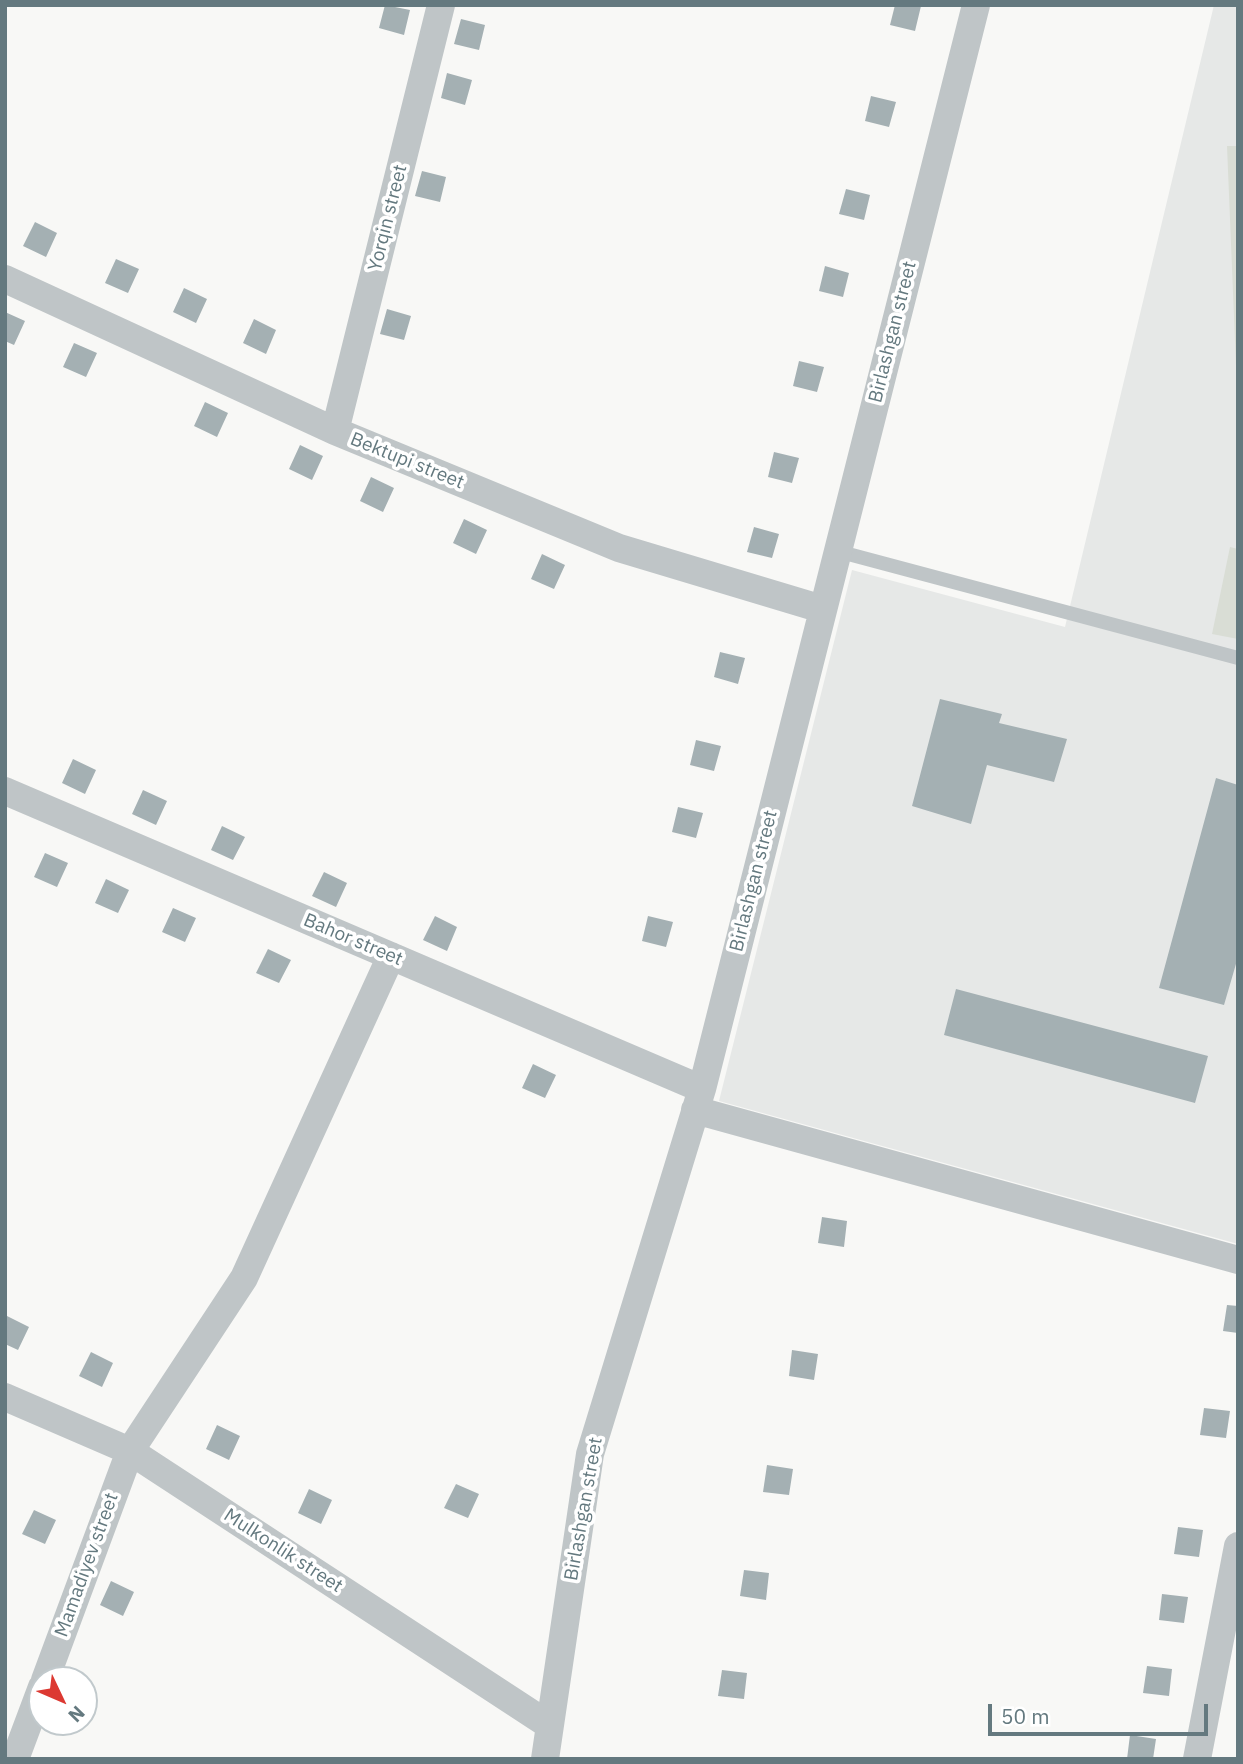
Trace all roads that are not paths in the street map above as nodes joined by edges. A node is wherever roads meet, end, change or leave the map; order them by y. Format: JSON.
{"nodes":[{"id":1,"x":441,"y":5,"type":"edge"},
{"id":2,"x":976,"y":5,"type":"edge"},
{"id":3,"x":5,"y":279,"type":"edge"},
{"id":4,"x":335,"y":431,"type":"junction"},
{"id":5,"x":837,"y":551,"type":"junction"},
{"id":6,"x":822,"y":609,"type":"junction"},
{"id":7,"x":1238,"y":658,"type":"edge"},
{"id":8,"x":5,"y":791,"type":"edge"},
{"id":9,"x":391,"y":956,"type":"junction"},
{"id":10,"x":698,"y":1100,"type":"junction"},
{"id":11,"x":1238,"y":1260,"type":"edge"},
{"id":12,"x":5,"y":1397,"type":"edge"},
{"id":13,"x":130,"y":1451,"type":"junction"},
{"id":14,"x":1238,"y":1546,"type":"edge"},
{"id":15,"x":50,"y":1666,"type":"edge"},
{"id":16,"x":28,"y":1724,"type":"edge"},
{"id":17,"x":549,"y":1725,"type":"junction"},
{"id":18,"x":15,"y":1759,"type":"edge"},
{"id":19,"x":545,"y":1759,"type":"edge"},
{"id":20,"x":1197,"y":1759,"type":"edge"}],
"edges":[{"from":1,"to":4,"type":"street","name":"Yorqin street"},
{"from":2,"to":5,"type":"street","name":"Birlashgan street"},
{"from":3,"to":4,"type":"street","name":"Bektupi street"},
{"from":4,"to":6,"type":"street","name":"Bektupi street"},
{"from":5,"to":6,"type":"street","name":"Birlashgan street"},
{"from":5,"to":7,"type":"lane"},
{"from":6,"to":10,"type":"street","name":"Birlashgan street"},
{"from":8,"to":9,"type":"street","name":"Bahor street"},
{"from":9,"to":10,"type":"street","name":"Bahor street"},
{"from":9,"to":13,"type":"street","name":"Mamadiyev street"},
{"from":10,"to":11,"type":"street","name":"Bahor street"},
{"from":10,"to":17,"type":"street","name":"Birlashgan street"},
{"from":12,"to":13,"type":"street","name":"Mulkonlik street"},
{"from":13,"to":15,"type":"street","name":"Mamadiyev street"},
{"from":13,"to":17,"type":"street","name":"Mulkonlik street"},
{"from":14,"to":20,"type":"street"},
{"from":16,"to":18,"type":"street"},
{"from":17,"to":19,"type":"street","name":"Birlashgan street"}]}
